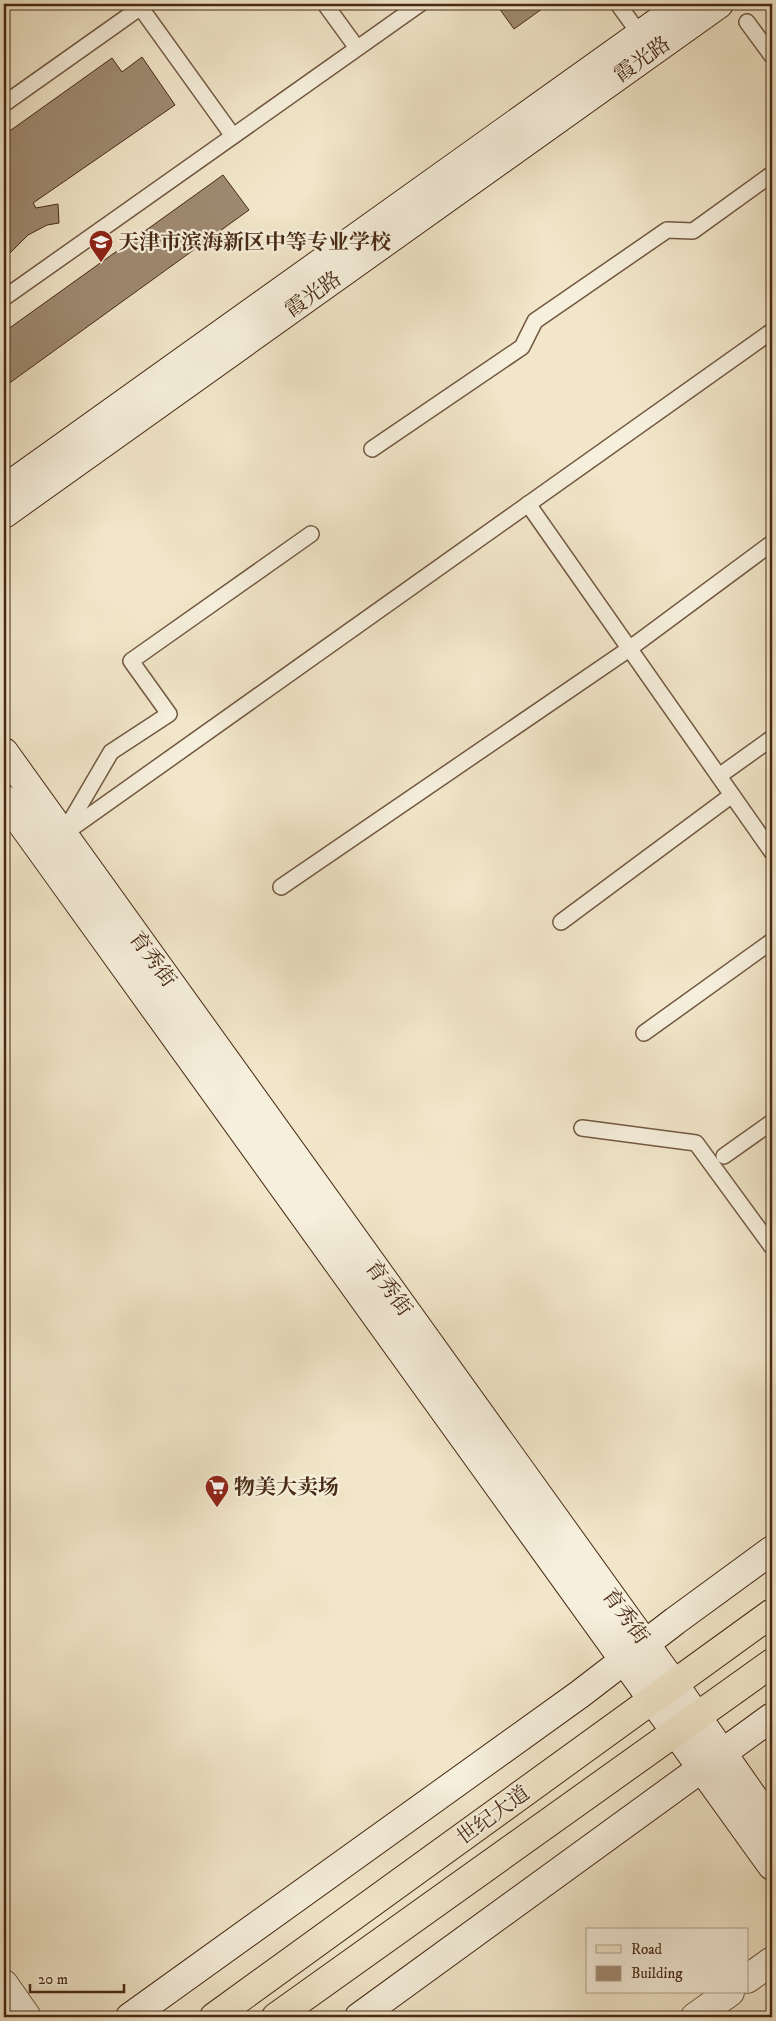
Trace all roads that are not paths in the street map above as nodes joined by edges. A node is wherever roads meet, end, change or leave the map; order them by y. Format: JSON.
{"nodes":[{"id":1,"x":325,"y":4,"type":"edge"},
{"id":2,"x":420,"y":4,"type":"edge"},
{"id":3,"x":618,"y":4,"type":"edge"},
{"id":4,"x":682,"y":4,"type":"edge"},
{"id":5,"x":719,"y":4,"type":"edge"},
{"id":6,"x":139,"y":5,"type":"edge"},
{"id":7,"x":747,"y":22,"type":"dead end"},
{"id":8,"x":646,"y":43,"type":"junction"},
{"id":9,"x":357,"y":48,"type":"junction"},
{"id":10,"x":772,"y":56,"type":"edge"},
{"id":11,"x":4,"y":104,"type":"edge"},
{"id":12,"x":233,"y":136,"type":"junction"},
{"id":13,"x":772,"y":174,"type":"edge"},
{"id":14,"x":4,"y":298,"type":"edge"},
{"id":15,"x":772,"y":331,"type":"edge"},
{"id":16,"x":372,"y":449,"type":"dead end"},
{"id":17,"x":4,"y":489,"type":"edge"},
{"id":18,"x":528,"y":504,"type":"junction"},
{"id":19,"x":4,"y":514,"type":"edge"},
{"id":20,"x":311,"y":534,"type":"dead end"},
{"id":21,"x":772,"y":543,"type":"edge"},
{"id":22,"x":629,"y":649,"type":"junction"},
{"id":23,"x":772,"y":738,"type":"edge"},
{"id":24,"x":4,"y":752,"type":"edge"},
{"id":25,"x":719,"y":776,"type":"junction"},
{"id":26,"x":732,"y":795,"type":"junction"},
{"id":27,"x":4,"y":799,"type":"edge"},
{"id":28,"x":63,"y":834,"type":"junction"},
{"id":29,"x":39,"y":849,"type":"junction"},
{"id":30,"x":772,"y":852,"type":"edge"},
{"id":31,"x":281,"y":888,"type":"dead end"},
{"id":32,"x":562,"y":922,"type":"dead end"},
{"id":33,"x":772,"y":941,"type":"edge"},
{"id":34,"x":644,"y":1033,"type":"dead end"},
{"id":35,"x":772,"y":1122,"type":"edge"},
{"id":36,"x":582,"y":1128,"type":"dead end"},
{"id":37,"x":724,"y":1156,"type":"dead end"},
{"id":38,"x":772,"y":1247,"type":"edge"},
{"id":39,"x":772,"y":1550,"type":"edge"},
{"id":40,"x":772,"y":1613,"type":"edge"},
{"id":41,"x":635,"y":1652,"type":"junction"},
{"id":42,"x":772,"y":1663,"type":"edge"},
{"id":43,"x":664,"y":1692,"type":"junction"},
{"id":44,"x":772,"y":1717,"type":"edge"},
{"id":45,"x":686,"y":1724,"type":"junction"},
{"id":46,"x":712,"y":1760,"type":"junction"},
{"id":47,"x":772,"y":1824,"type":"edge"},
{"id":48,"x":772,"y":1866,"type":"edge"},
{"id":49,"x":772,"y":1961,"type":"edge"},
{"id":50,"x":748,"y":1978,"type":"edge"},
{"id":51,"x":4,"y":1984,"type":"edge"},
{"id":52,"x":727,"y":1994,"type":"edge"},
{"id":53,"x":27,"y":2017,"type":"edge"},
{"id":54,"x":130,"y":2017,"type":"edge"},
{"id":55,"x":214,"y":2017,"type":"edge"},
{"id":56,"x":276,"y":2017,"type":"edge"},
{"id":57,"x":359,"y":2017,"type":"edge"},
{"id":58,"x":695,"y":2017,"type":"edge"}],
"edges":[{"from":1,"to":9,"type":"lane"},
{"from":2,"to":9,"type":"lane"},
{"from":3,"to":8,"type":"lane"},
{"from":4,"to":8,"type":"street","name":"霞光路"},
{"from":5,"to":8,"type":"street","name":"霞光路"},
{"from":6,"to":11,"type":"lane"},
{"from":6,"to":12,"type":"lane"},
{"from":7,"to":10,"type":"lane"},
{"from":8,"to":17,"type":"street","name":"霞光路"},
{"from":8,"to":19,"type":"street","name":"霞光路"},
{"from":9,"to":12,"type":"lane"},
{"from":12,"to":14,"type":"lane"},
{"from":13,"to":16,"type":"lane"},
{"from":15,"to":18,"type":"lane"},
{"from":18,"to":22,"type":"lane"},
{"from":18,"to":28,"type":"lane"},
{"from":20,"to":28,"type":"lane"},
{"from":21,"to":22,"type":"lane"},
{"from":22,"to":25,"type":"lane"},
{"from":22,"to":31,"type":"lane"},
{"from":23,"to":25,"type":"lane"},
{"from":24,"to":28,"type":"street","name":"育秀街"},
{"from":25,"to":26,"type":"lane"},
{"from":26,"to":30,"type":"lane"},
{"from":26,"to":32,"type":"lane"},
{"from":27,"to":29,"type":"street","name":"育秀街"},
{"from":28,"to":29,"type":"lane"},
{"from":28,"to":41,"type":"street","name":"育秀街"},
{"from":29,"to":41,"type":"street","name":"育秀街"},
{"from":33,"to":34,"type":"lane"},
{"from":35,"to":37,"type":"lane"},
{"from":36,"to":38,"type":"lane"},
{"from":39,"to":41,"type":"street"},
{"from":40,"to":43,"type":"main road","name":"世纪大道"},
{"from":41,"to":43,"type":"street","name":"育秀街"},
{"from":41,"to":54,"type":"street"},
{"from":42,"to":45,"type":"main road","name":"世纪大道"},
{"from":43,"to":45,"type":"street","name":"育秀街"},
{"from":43,"to":55,"type":"main road","name":"世纪大道"},
{"from":44,"to":46,"type":"street"},
{"from":45,"to":46,"type":"street","name":"育秀街"},
{"from":45,"to":56,"type":"main road","name":"世纪大道"},
{"from":46,"to":47,"type":"street","name":"育秀街"},
{"from":46,"to":48,"type":"street","name":"育秀街"},
{"from":46,"to":57,"type":"street"},
{"from":49,"to":50,"type":"street"},
{"from":51,"to":53,"type":"street"},
{"from":52,"to":58,"type":"street"}]}
